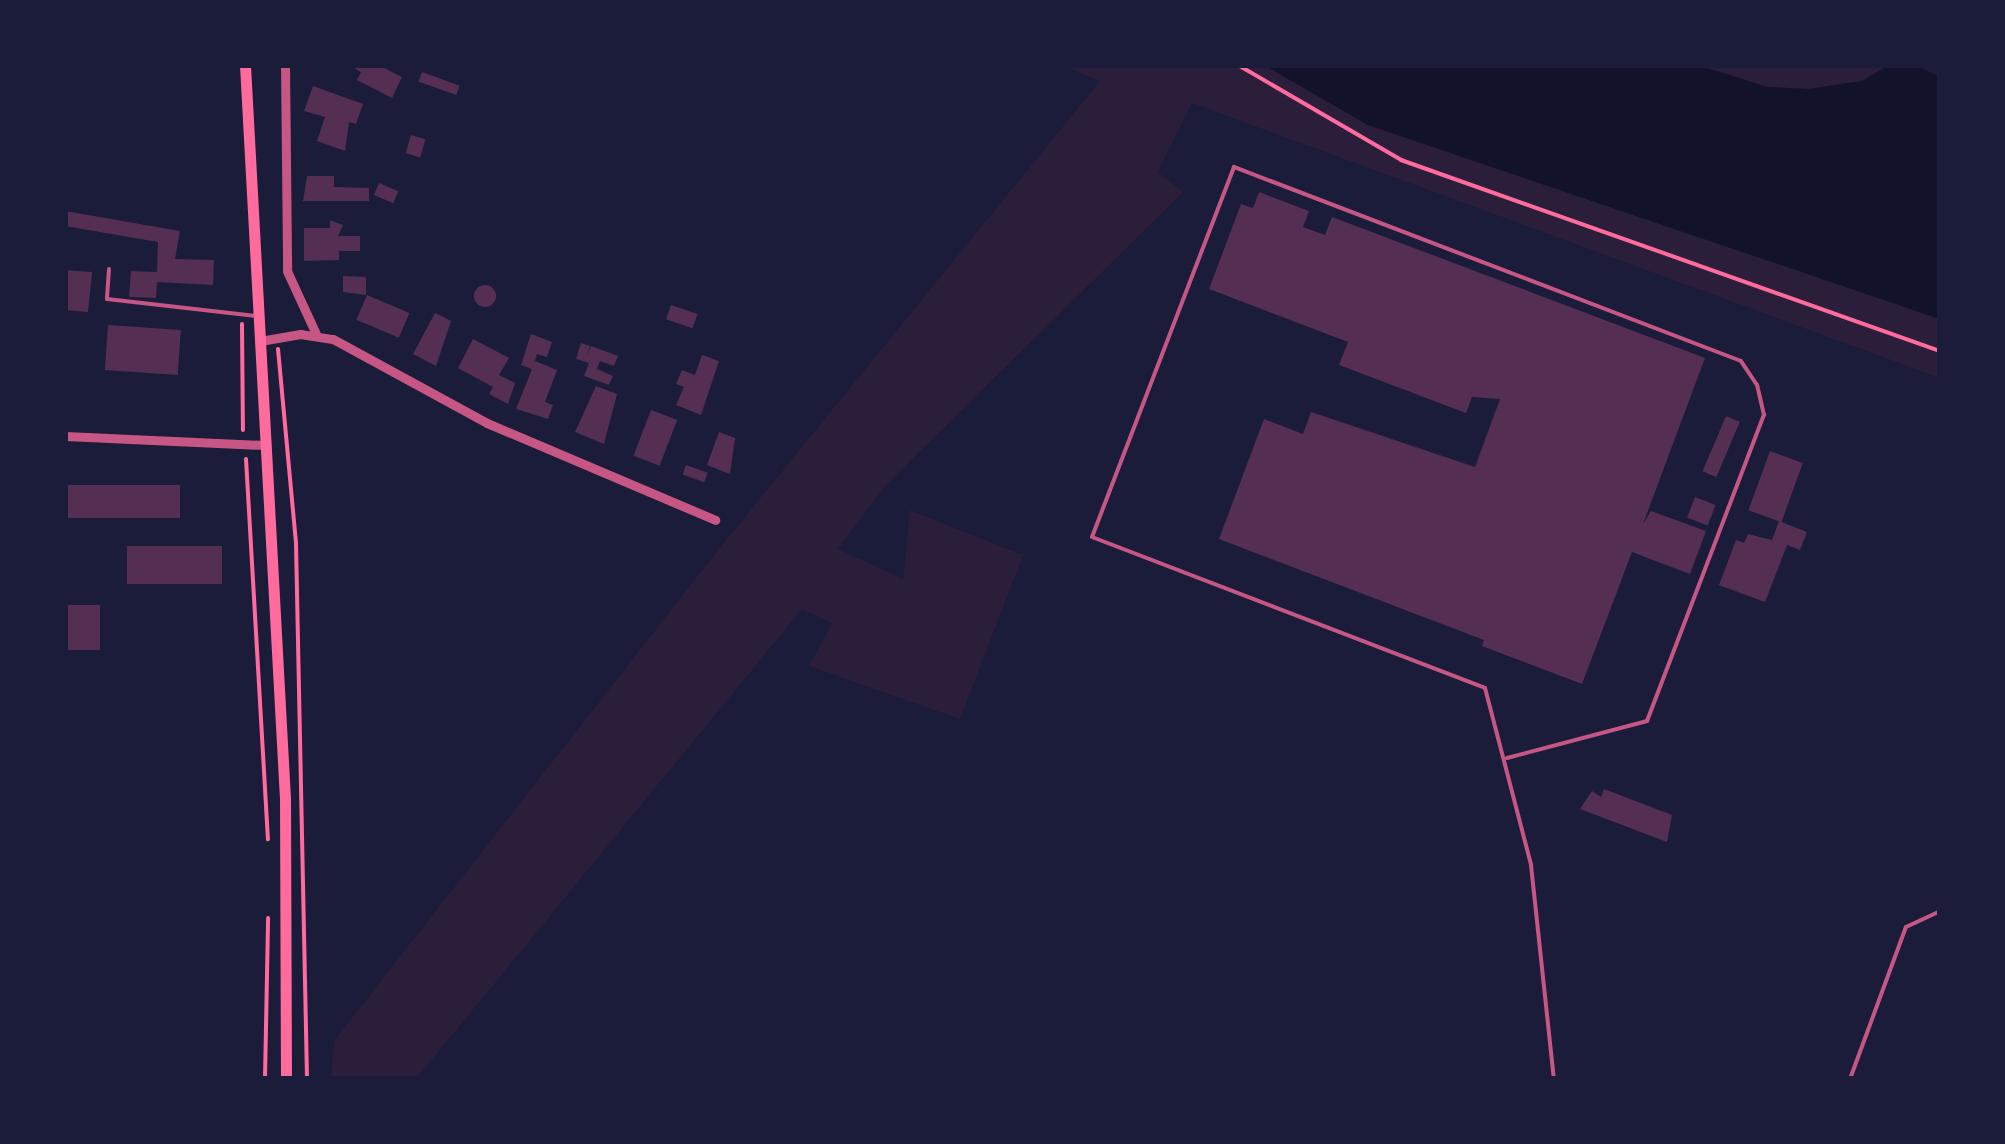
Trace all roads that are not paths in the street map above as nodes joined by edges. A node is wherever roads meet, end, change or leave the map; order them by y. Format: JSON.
{"nodes":[{"id":1,"x":245,"y":65,"type":"edge"},
{"id":2,"x":285,"y":65,"type":"edge"},
{"id":3,"x":109,"y":268,"type":"dead end"},
{"id":4,"x":258,"y":316,"type":"junction"},
{"id":5,"x":316,"y":334,"type":"junction"},
{"id":6,"x":260,"y":340,"type":"junction"},
{"id":7,"x":65,"y":436,"type":"edge"},
{"id":8,"x":266,"y":445,"type":"junction"},
{"id":9,"x":715,"y":520,"type":"dead end"},
{"id":10,"x":1507,"y":758,"type":"junction"},
{"id":11,"x":1940,"y":912,"type":"edge"},
{"id":12,"x":286,"y":1079,"type":"edge"},
{"id":13,"x":1554,"y":1079,"type":"edge"},
{"id":14,"x":1850,"y":1079,"type":"edge"}],
"edges":[{"from":1,"to":4,"type":"main road"},
{"from":2,"to":5,"type":"street"},
{"from":3,"to":4,"type":"lane"},
{"from":4,"to":6,"type":"main road"},
{"from":5,"to":6,"type":"street"},
{"from":5,"to":9,"type":"street"},
{"from":6,"to":8,"type":"main road"},
{"from":7,"to":8,"type":"street"},
{"from":8,"to":12,"type":"main road"},
{"from":10,"to":10,"type":"lane"},
{"from":10,"to":13,"type":"lane"},
{"from":11,"to":14,"type":"lane"}]}
